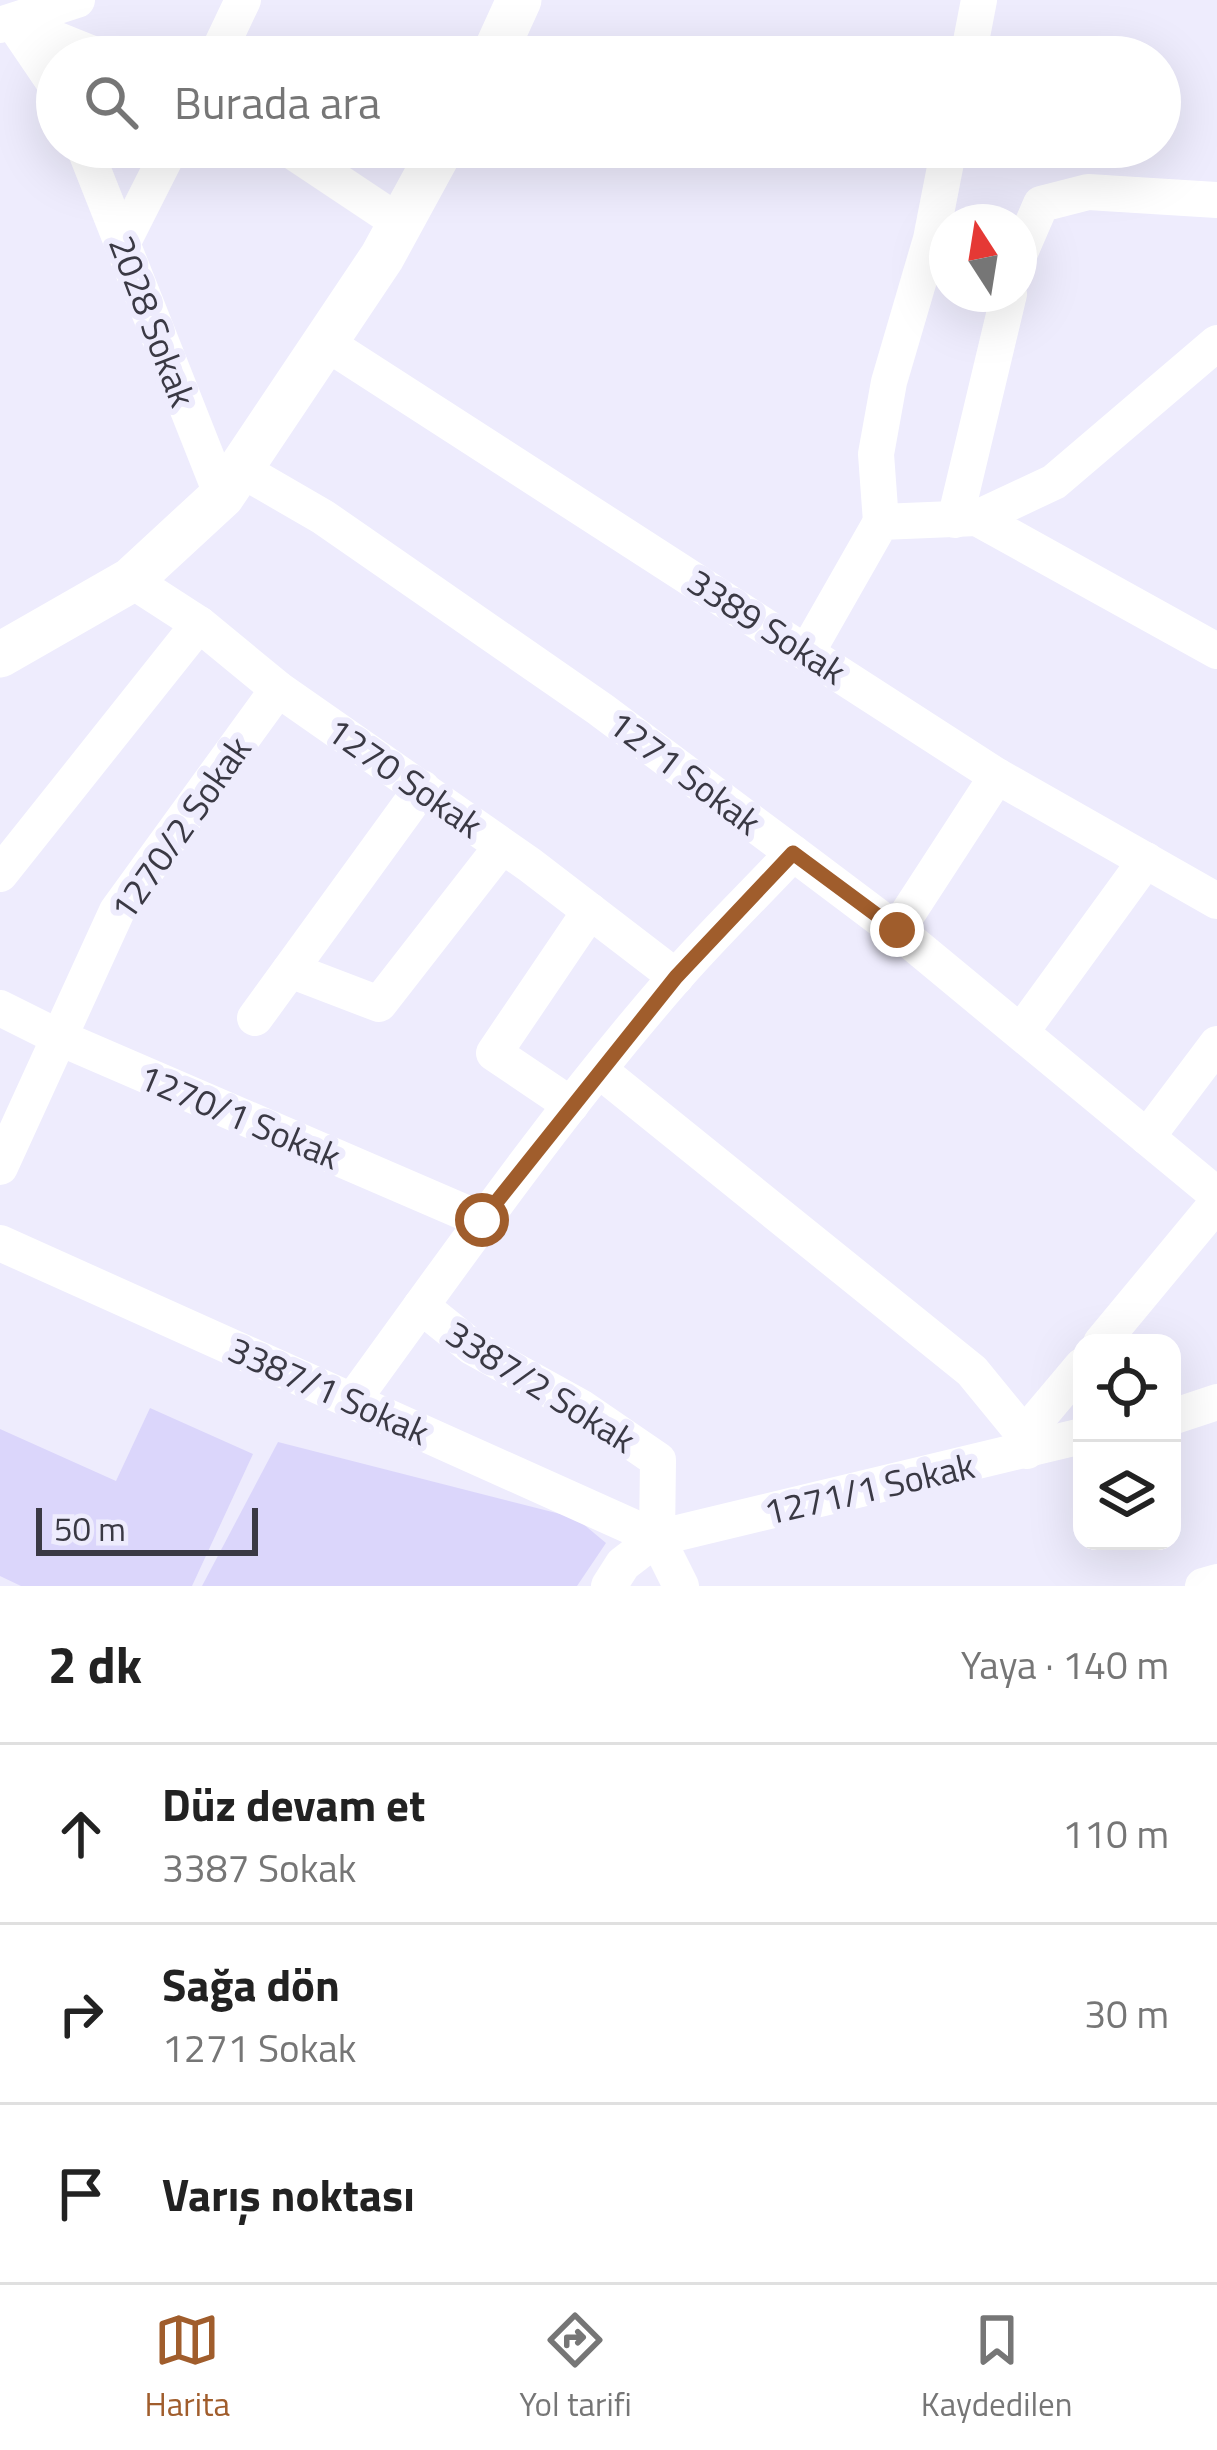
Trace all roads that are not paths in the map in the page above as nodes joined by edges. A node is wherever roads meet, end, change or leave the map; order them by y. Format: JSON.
{"nodes":[{"id":1,"x":77,"y":0,"type":"edge"},
{"id":2,"x":243,"y":0,"type":"edge"},
{"id":3,"x":520,"y":0,"type":"edge"},
{"id":4,"x":979,"y":0,"type":"edge"},
{"id":5,"x":6,"y":24,"type":"edge"},
{"id":6,"x":40,"y":36,"type":"edge"},
{"id":7,"x":225,"y":36,"type":"edge"},
{"id":8,"x":503,"y":36,"type":"edge"},
{"id":9,"x":972,"y":36,"type":"edge"},
{"id":10,"x":36,"y":61,"type":"edge"},
{"id":11,"x":92,"y":168,"type":"edge"},
{"id":12,"x":160,"y":168,"type":"edge"},
{"id":13,"x":318,"y":168,"type":"edge"},
{"id":14,"x":430,"y":168,"type":"edge"},
{"id":15,"x":946,"y":168,"type":"edge"},
{"id":16,"x":1217,"y":200,"type":"edge"},
{"id":17,"x":1037,"y":213,"type":"edge"},
{"id":18,"x":400,"y":223,"type":"junction"},
{"id":19,"x":122,"y":244,"type":"junction"},
{"id":20,"x":1006,"y":312,"type":"edge"},
{"id":21,"x":323,"y":341,"type":"junction"},
{"id":22,"x":1217,"y":343,"type":"edge"},
{"id":23,"x":232,"y":483,"type":"junction"},
{"id":24,"x":966,"y":519,"type":"junction"},
{"id":25,"x":881,"y":522,"type":"junction"},
{"id":26,"x":131,"y":580,"type":"junction"},
{"id":27,"x":199,"y":624,"type":"junction"},
{"id":28,"x":1217,"y":651,"type":"edge"},
{"id":29,"x":807,"y":652,"type":"junction"},
{"id":30,"x":0,"y":655,"type":"edge"},
{"id":31,"x":278,"y":688,"type":"junction"},
{"id":32,"x":997,"y":776,"type":"junction"},
{"id":33,"x":422,"y":788,"type":"junction"},
{"id":34,"x":502,"y":846,"type":"junction"},
{"id":35,"x":793,"y":853,"type":"junction"},
{"id":36,"x":1146,"y":860,"type":"junction"},
{"id":37,"x":0,"y":874,"type":"edge"},
{"id":38,"x":1217,"y":901,"type":"edge"},
{"id":39,"x":590,"y":911,"type":"junction"},
{"id":40,"x":897,"y":930,"type":"junction"},
{"id":41,"x":290,"y":970,"type":"junction"},
{"id":42,"x":676,"y":977,"type":"junction"},
{"id":43,"x":0,"y":1008,"type":"edge"},
{"id":44,"x":255,"y":1018,"type":"dead end"},
{"id":45,"x":1021,"y":1032,"type":"junction"},
{"id":46,"x":60,"y":1038,"type":"junction"},
{"id":47,"x":1217,"y":1044,"type":"edge"},
{"id":48,"x":599,"y":1070,"type":"junction"},
{"id":49,"x":571,"y":1106,"type":"junction"},
{"id":50,"x":1147,"y":1137,"type":"junction"},
{"id":51,"x":0,"y":1167,"type":"edge"},
{"id":52,"x":1217,"y":1199,"type":"edge"},
{"id":53,"x":482,"y":1220,"type":"junction"},
{"id":54,"x":0,"y":1243,"type":"edge"},
{"id":55,"x":421,"y":1306,"type":"junction"},
{"id":56,"x":1108,"y":1334,"type":"edge"},
{"id":57,"x":1073,"y":1378,"type":"edge"},
{"id":58,"x":353,"y":1400,"type":"junction"},
{"id":59,"x":1217,"y":1402,"type":"edge"},
{"id":60,"x":1181,"y":1414,"type":"edge"},
{"id":61,"x":1073,"y":1437,"type":"edge"},
{"id":62,"x":1026,"y":1443,"type":"junction"},
{"id":63,"x":656,"y":1538,"type":"junction"},
{"id":64,"x":616,"y":1575,"type":"edge"},
{"id":65,"x":1217,"y":1582,"type":"edge"},
{"id":66,"x":681,"y":1586,"type":"edge"},
{"id":67,"x":1203,"y":1586,"type":"edge"}],
"edges":[{"from":1,"to":5,"type":"street"},
{"from":2,"to":7,"type":"street"},
{"from":3,"to":8,"type":"main road"},
{"from":4,"to":9,"type":"street"},
{"from":5,"to":6,"type":"street"},
{"from":5,"to":10,"type":"street"},
{"from":11,"to":19,"type":"street","name":"2028 Sokak"},
{"from":12,"to":19,"type":"street"},
{"from":13,"to":18,"type":"street"},
{"from":14,"to":18,"type":"main road"},
{"from":15,"to":25,"type":"street"},
{"from":16,"to":17,"type":"street"},
{"from":18,"to":21,"type":"main road"},
{"from":19,"to":23,"type":"street","name":"2028 Sokak"},
{"from":20,"to":24,"type":"street"},
{"from":21,"to":23,"type":"main road"},
{"from":21,"to":29,"type":"street","name":"3389 Sokak"},
{"from":22,"to":24,"type":"street"},
{"from":23,"to":26,"type":"main road"},
{"from":23,"to":35,"type":"street","name":"1271 Sokak"},
{"from":24,"to":25,"type":"street"},
{"from":24,"to":28,"type":"street"},
{"from":25,"to":29,"type":"street"},
{"from":26,"to":27,"type":"street","name":"1270 Sokak"},
{"from":26,"to":30,"type":"main road"},
{"from":27,"to":31,"type":"street","name":"1270 Sokak"},
{"from":27,"to":37,"type":"street"},
{"from":29,"to":32,"type":"street","name":"3389 Sokak"},
{"from":31,"to":33,"type":"street","name":"1270 Sokak"},
{"from":31,"to":46,"type":"street","name":"1270/2 Sokak"},
{"from":32,"to":36,"type":"street","name":"3389 Sokak"},
{"from":32,"to":40,"type":"street"},
{"from":33,"to":34,"type":"street","name":"1270 Sokak"},
{"from":33,"to":41,"type":"street"},
{"from":34,"to":39,"type":"street","name":"1270 Sokak"},
{"from":34,"to":41,"type":"street"},
{"from":35,"to":40,"type":"street","name":"1271 Sokak"},
{"from":35,"to":42,"type":"street"},
{"from":36,"to":38,"type":"street","name":"3389 Sokak"},
{"from":36,"to":45,"type":"street"},
{"from":39,"to":42,"type":"street","name":"1270 Sokak"},
{"from":39,"to":49,"type":"street"},
{"from":40,"to":45,"type":"street","name":"1271 Sokak"},
{"from":41,"to":44,"type":"street"},
{"from":42,"to":48,"type":"street"},
{"from":43,"to":46,"type":"street","name":"1270/1 Sokak"},
{"from":45,"to":50,"type":"street","name":"1271 Sokak"},
{"from":46,"to":51,"type":"street","name":"1270/2 Sokak"},
{"from":46,"to":53,"type":"street","name":"1270/1 Sokak"},
{"from":47,"to":50,"type":"street"},
{"from":48,"to":49,"type":"street"},
{"from":48,"to":62,"type":"street"},
{"from":49,"to":53,"type":"street"},
{"from":50,"to":52,"type":"street","name":"1271 Sokak"},
{"from":52,"to":56,"type":"street"},
{"from":53,"to":55,"type":"street"},
{"from":54,"to":58,"type":"street","name":"3387/1 Sokak"},
{"from":55,"to":58,"type":"street"},
{"from":55,"to":63,"type":"street","name":"3387/2 Sokak"},
{"from":57,"to":62,"type":"street"},
{"from":58,"to":63,"type":"street","name":"3387/1 Sokak"},
{"from":59,"to":60,"type":"street"},
{"from":61,"to":62,"type":"street","name":"1271/1 Sokak"},
{"from":62,"to":63,"type":"street","name":"1271/1 Sokak"},
{"from":63,"to":64,"type":"street"},
{"from":63,"to":66,"type":"street"},
{"from":65,"to":67,"type":"street"}]}
